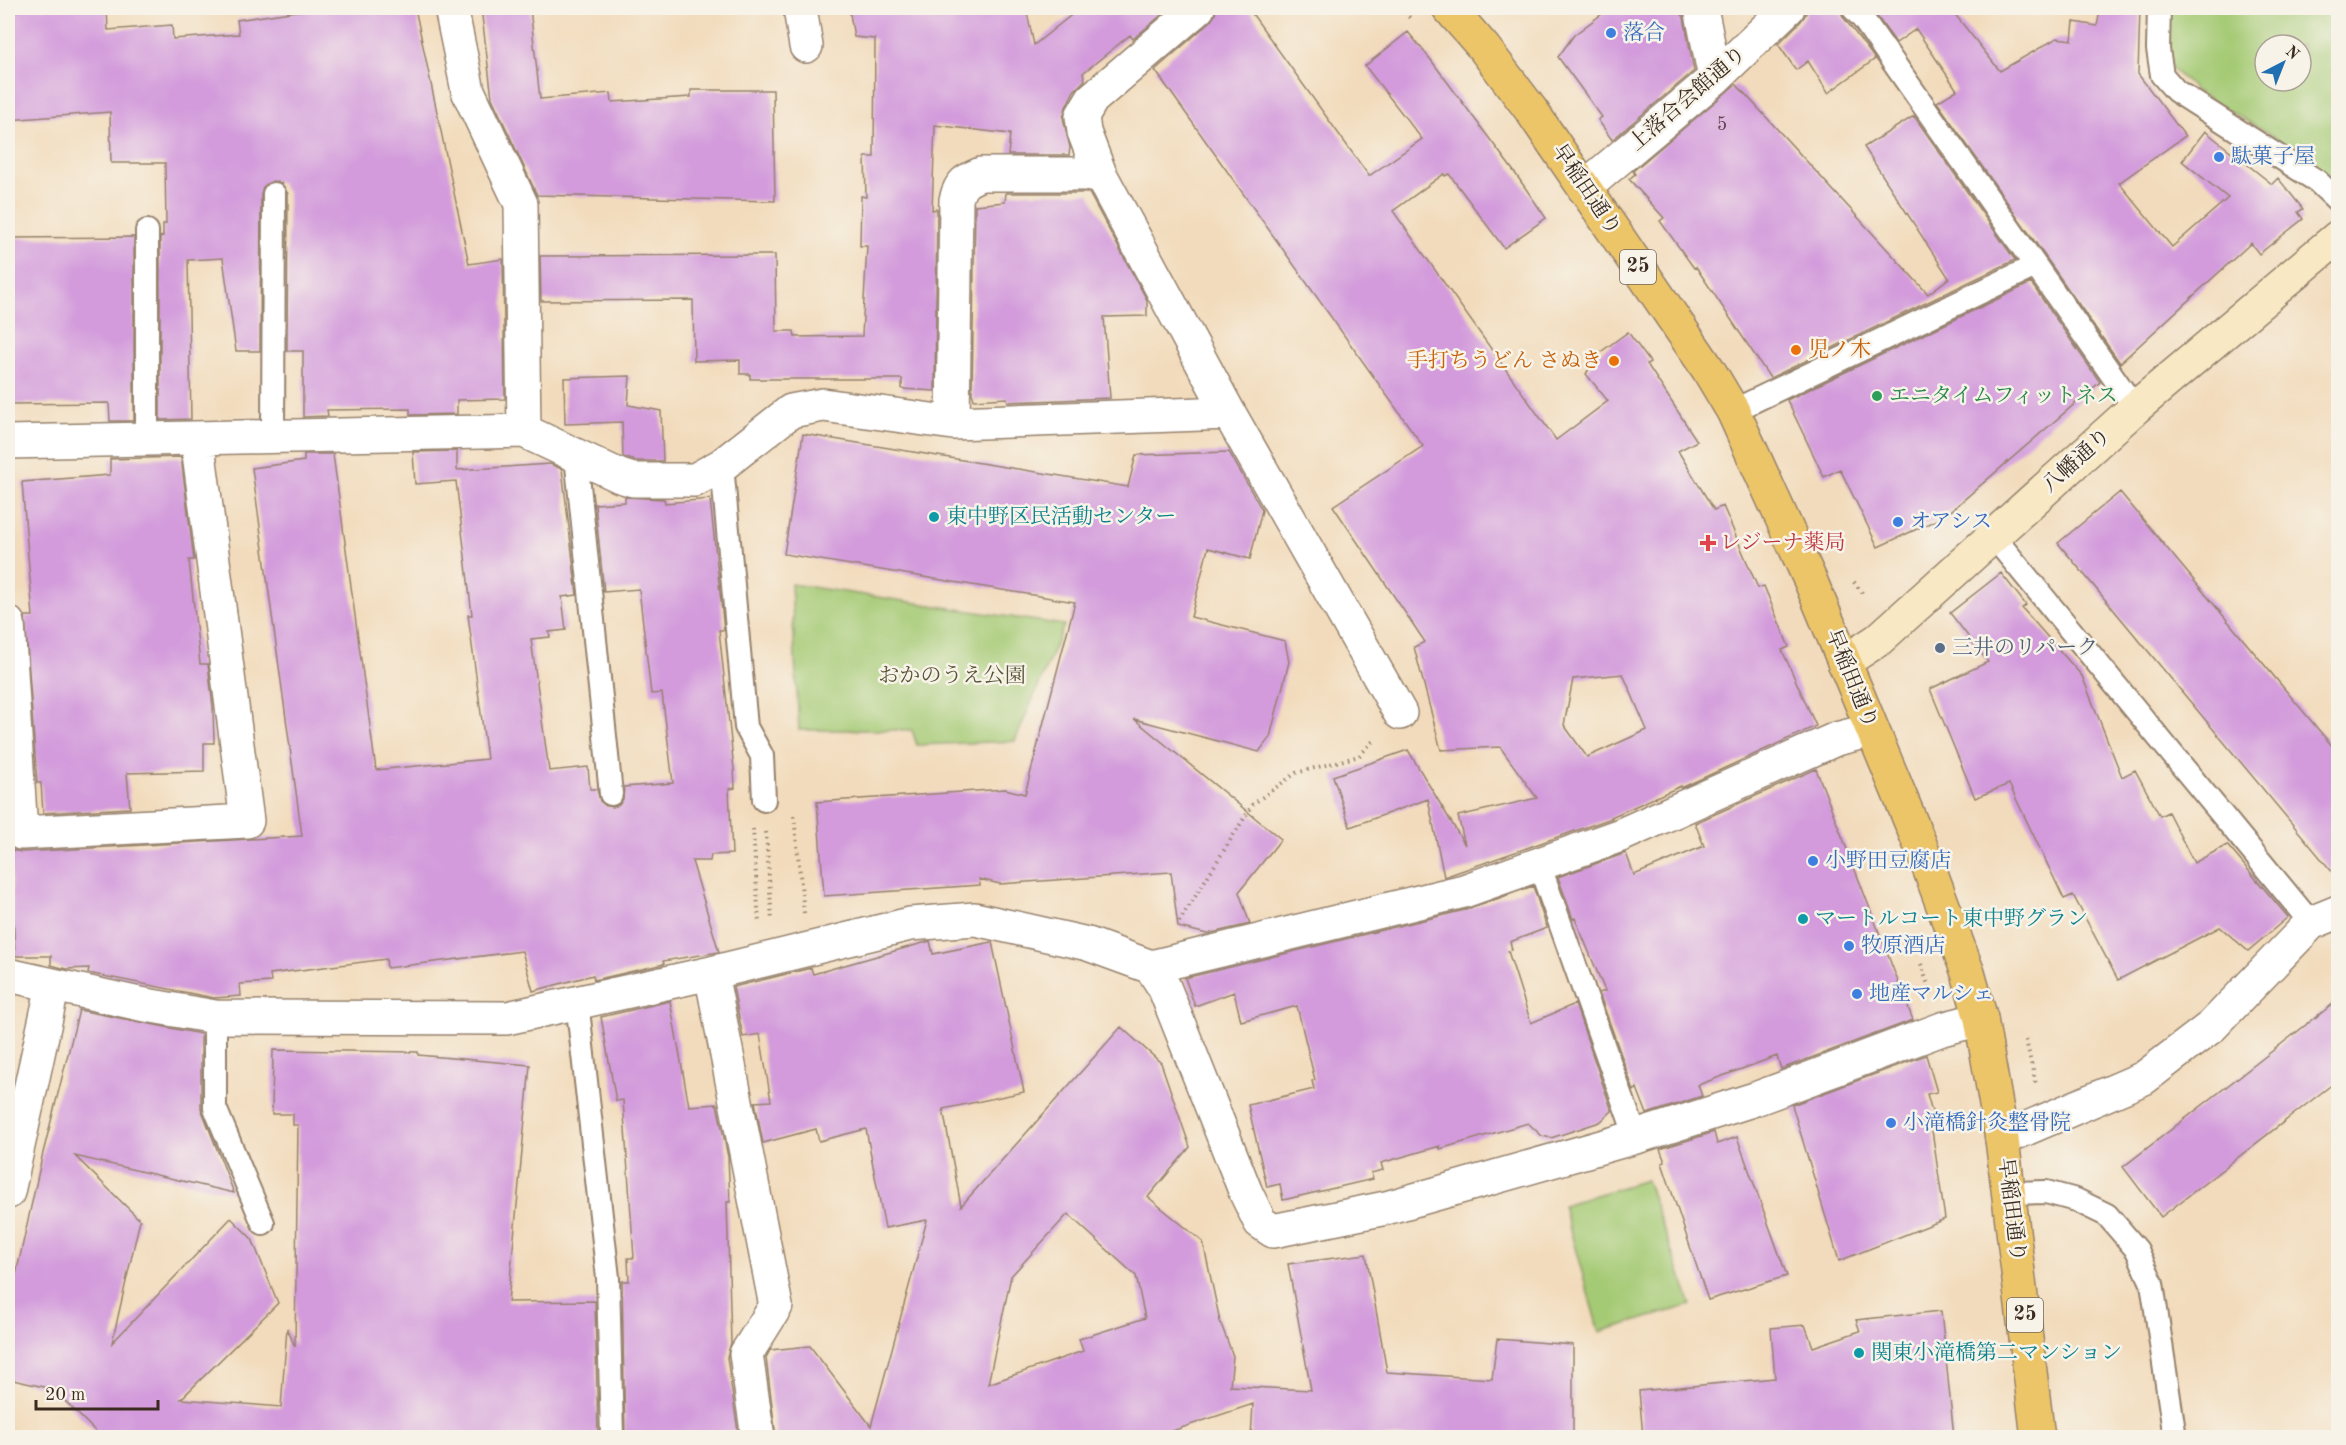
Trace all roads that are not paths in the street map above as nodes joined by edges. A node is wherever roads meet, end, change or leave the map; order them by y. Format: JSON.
{"nodes":[{"id":1,"x":451,"y":8,"type":"edge"},
{"id":2,"x":800,"y":8,"type":"edge"},
{"id":3,"x":1198,"y":8,"type":"edge"},
{"id":4,"x":1449,"y":8,"type":"edge"},
{"id":5,"x":1701,"y":8,"type":"edge"},
{"id":6,"x":1788,"y":8,"type":"edge"},
{"id":7,"x":1853,"y":8,"type":"edge"},
{"id":8,"x":2159,"y":8,"type":"edge"},
{"id":9,"x":806,"y":46,"type":"dead end"},
{"id":10,"x":1715,"y":78,"type":"junction"},
{"id":11,"x":1100,"y":174,"type":"junction"},
{"id":12,"x":1584,"y":188,"type":"junction"},
{"id":13,"x":274,"y":194,"type":"dead end"},
{"id":14,"x":2338,"y":201,"type":"edge"},
{"id":15,"x":147,"y":231,"type":"dead end"},
{"id":16,"x":2338,"y":237,"type":"edge"},
{"id":17,"x":2035,"y":266,"type":"junction"},
{"id":18,"x":2135,"y":408,"type":"junction"},
{"id":19,"x":1733,"y":411,"type":"junction"},
{"id":20,"x":1229,"y":413,"type":"junction"},
{"id":21,"x":953,"y":423,"type":"junction"},
{"id":22,"x":524,"y":431,"type":"junction"},
{"id":23,"x":273,"y":437,"type":"junction"},
{"id":24,"x":197,"y":438,"type":"junction"},
{"id":25,"x":147,"y":439,"type":"junction"},
{"id":26,"x":8,"y":442,"type":"edge"},
{"id":27,"x":576,"y":456,"type":"junction"},
{"id":28,"x":722,"y":465,"type":"junction"},
{"id":29,"x":1993,"y":536,"type":"junction"},
{"id":30,"x":8,"y":623,"type":"edge"},
{"id":31,"x":1844,"y":662,"type":"junction"},
{"id":32,"x":1400,"y":713,"type":"road end"},
{"id":33,"x":1872,"y":730,"type":"junction"},
{"id":34,"x":611,"y":794,"type":"dead end"},
{"id":35,"x":758,"y":809,"type":"road end"},
{"id":36,"x":1539,"y":864,"type":"junction"},
{"id":37,"x":2325,"y":917,"type":"edge"},
{"id":38,"x":1151,"y":967,"type":"junction"},
{"id":39,"x":711,"y":973,"type":"junction"},
{"id":40,"x":8,"y":975,"type":"edge"},
{"id":41,"x":53,"y":985,"type":"junction"},
{"id":42,"x":577,"y":1002,"type":"junction"},
{"id":43,"x":215,"y":1017,"type":"junction"},
{"id":44,"x":1981,"y":1019,"type":"junction"},
{"id":45,"x":1636,"y":1137,"type":"junction"},
{"id":46,"x":2002,"y":1139,"type":"junction"},
{"id":47,"x":8,"y":1192,"type":"edge"},
{"id":48,"x":2009,"y":1192,"type":"junction"},
{"id":49,"x":263,"y":1223,"type":"dead end"},
{"id":50,"x":612,"y":1437,"type":"edge"},
{"id":51,"x":758,"y":1437,"type":"edge"},
{"id":52,"x":2038,"y":1437,"type":"edge"},
{"id":53,"x":2175,"y":1437,"type":"edge"}],
"edges":[{"from":1,"to":22,"type":"street"},
{"from":2,"to":9,"type":"street"},
{"from":3,"to":11,"type":"street"},
{"from":4,"to":12,"type":"main road","name":"早稲田通り","number":"25"},
{"from":5,"to":10,"type":"street"},
{"from":6,"to":10,"type":"street","name":"上落合会館通り"},
{"from":7,"to":17,"type":"lane"},
{"from":8,"to":14,"type":"lane"},
{"from":10,"to":12,"type":"street","name":"上落合会館通り"},
{"from":11,"to":20,"type":"street"},
{"from":11,"to":21,"type":"street"},
{"from":12,"to":19,"type":"main road","name":"早稲田通り","number":"25"},
{"from":13,"to":23,"type":"lane"},
{"from":15,"to":25,"type":"lane"},
{"from":16,"to":18,"type":"street","name":"八幡通り"},
{"from":17,"to":18,"type":"lane"},
{"from":17,"to":19,"type":"lane"},
{"from":18,"to":29,"type":"street","name":"八幡通り"},
{"from":19,"to":31,"type":"main road","name":"早稲田通り","number":"25"},
{"from":20,"to":21,"type":"street"},
{"from":20,"to":32,"type":"street"},
{"from":21,"to":28,"type":"street"},
{"from":22,"to":23,"type":"street"},
{"from":22,"to":27,"type":"street"},
{"from":23,"to":24,"type":"street"},
{"from":24,"to":25,"type":"street"},
{"from":24,"to":30,"type":"street"},
{"from":25,"to":26,"type":"street"},
{"from":27,"to":28,"type":"street"},
{"from":27,"to":34,"type":"lane"},
{"from":28,"to":35,"type":"lane"},
{"from":29,"to":31,"type":"street","name":"八幡通り"},
{"from":29,"to":37,"type":"lane"},
{"from":31,"to":33,"type":"main road","name":"早稲田通り","number":"25"},
{"from":33,"to":36,"type":"street"},
{"from":33,"to":44,"type":"main road","name":"早稲田通り","number":"25"},
{"from":36,"to":38,"type":"street"},
{"from":36,"to":45,"type":"lane"},
{"from":37,"to":46,"type":"street"},
{"from":38,"to":39,"type":"street"},
{"from":38,"to":45,"type":"street"},
{"from":39,"to":42,"type":"street"},
{"from":39,"to":51,"type":"street"},
{"from":40,"to":41,"type":"street"},
{"from":41,"to":43,"type":"street"},
{"from":41,"to":47,"type":"street"},
{"from":42,"to":43,"type":"street"},
{"from":42,"to":50,"type":"lane"},
{"from":43,"to":49,"type":"lane"},
{"from":44,"to":45,"type":"street"},
{"from":44,"to":46,"type":"main road","name":"早稲田通り","number":"25"},
{"from":46,"to":48,"type":"main road","name":"早稲田通り","number":"25"},
{"from":48,"to":52,"type":"main road","name":"早稲田通り","number":"25"},
{"from":48,"to":53,"type":"lane"}]}
